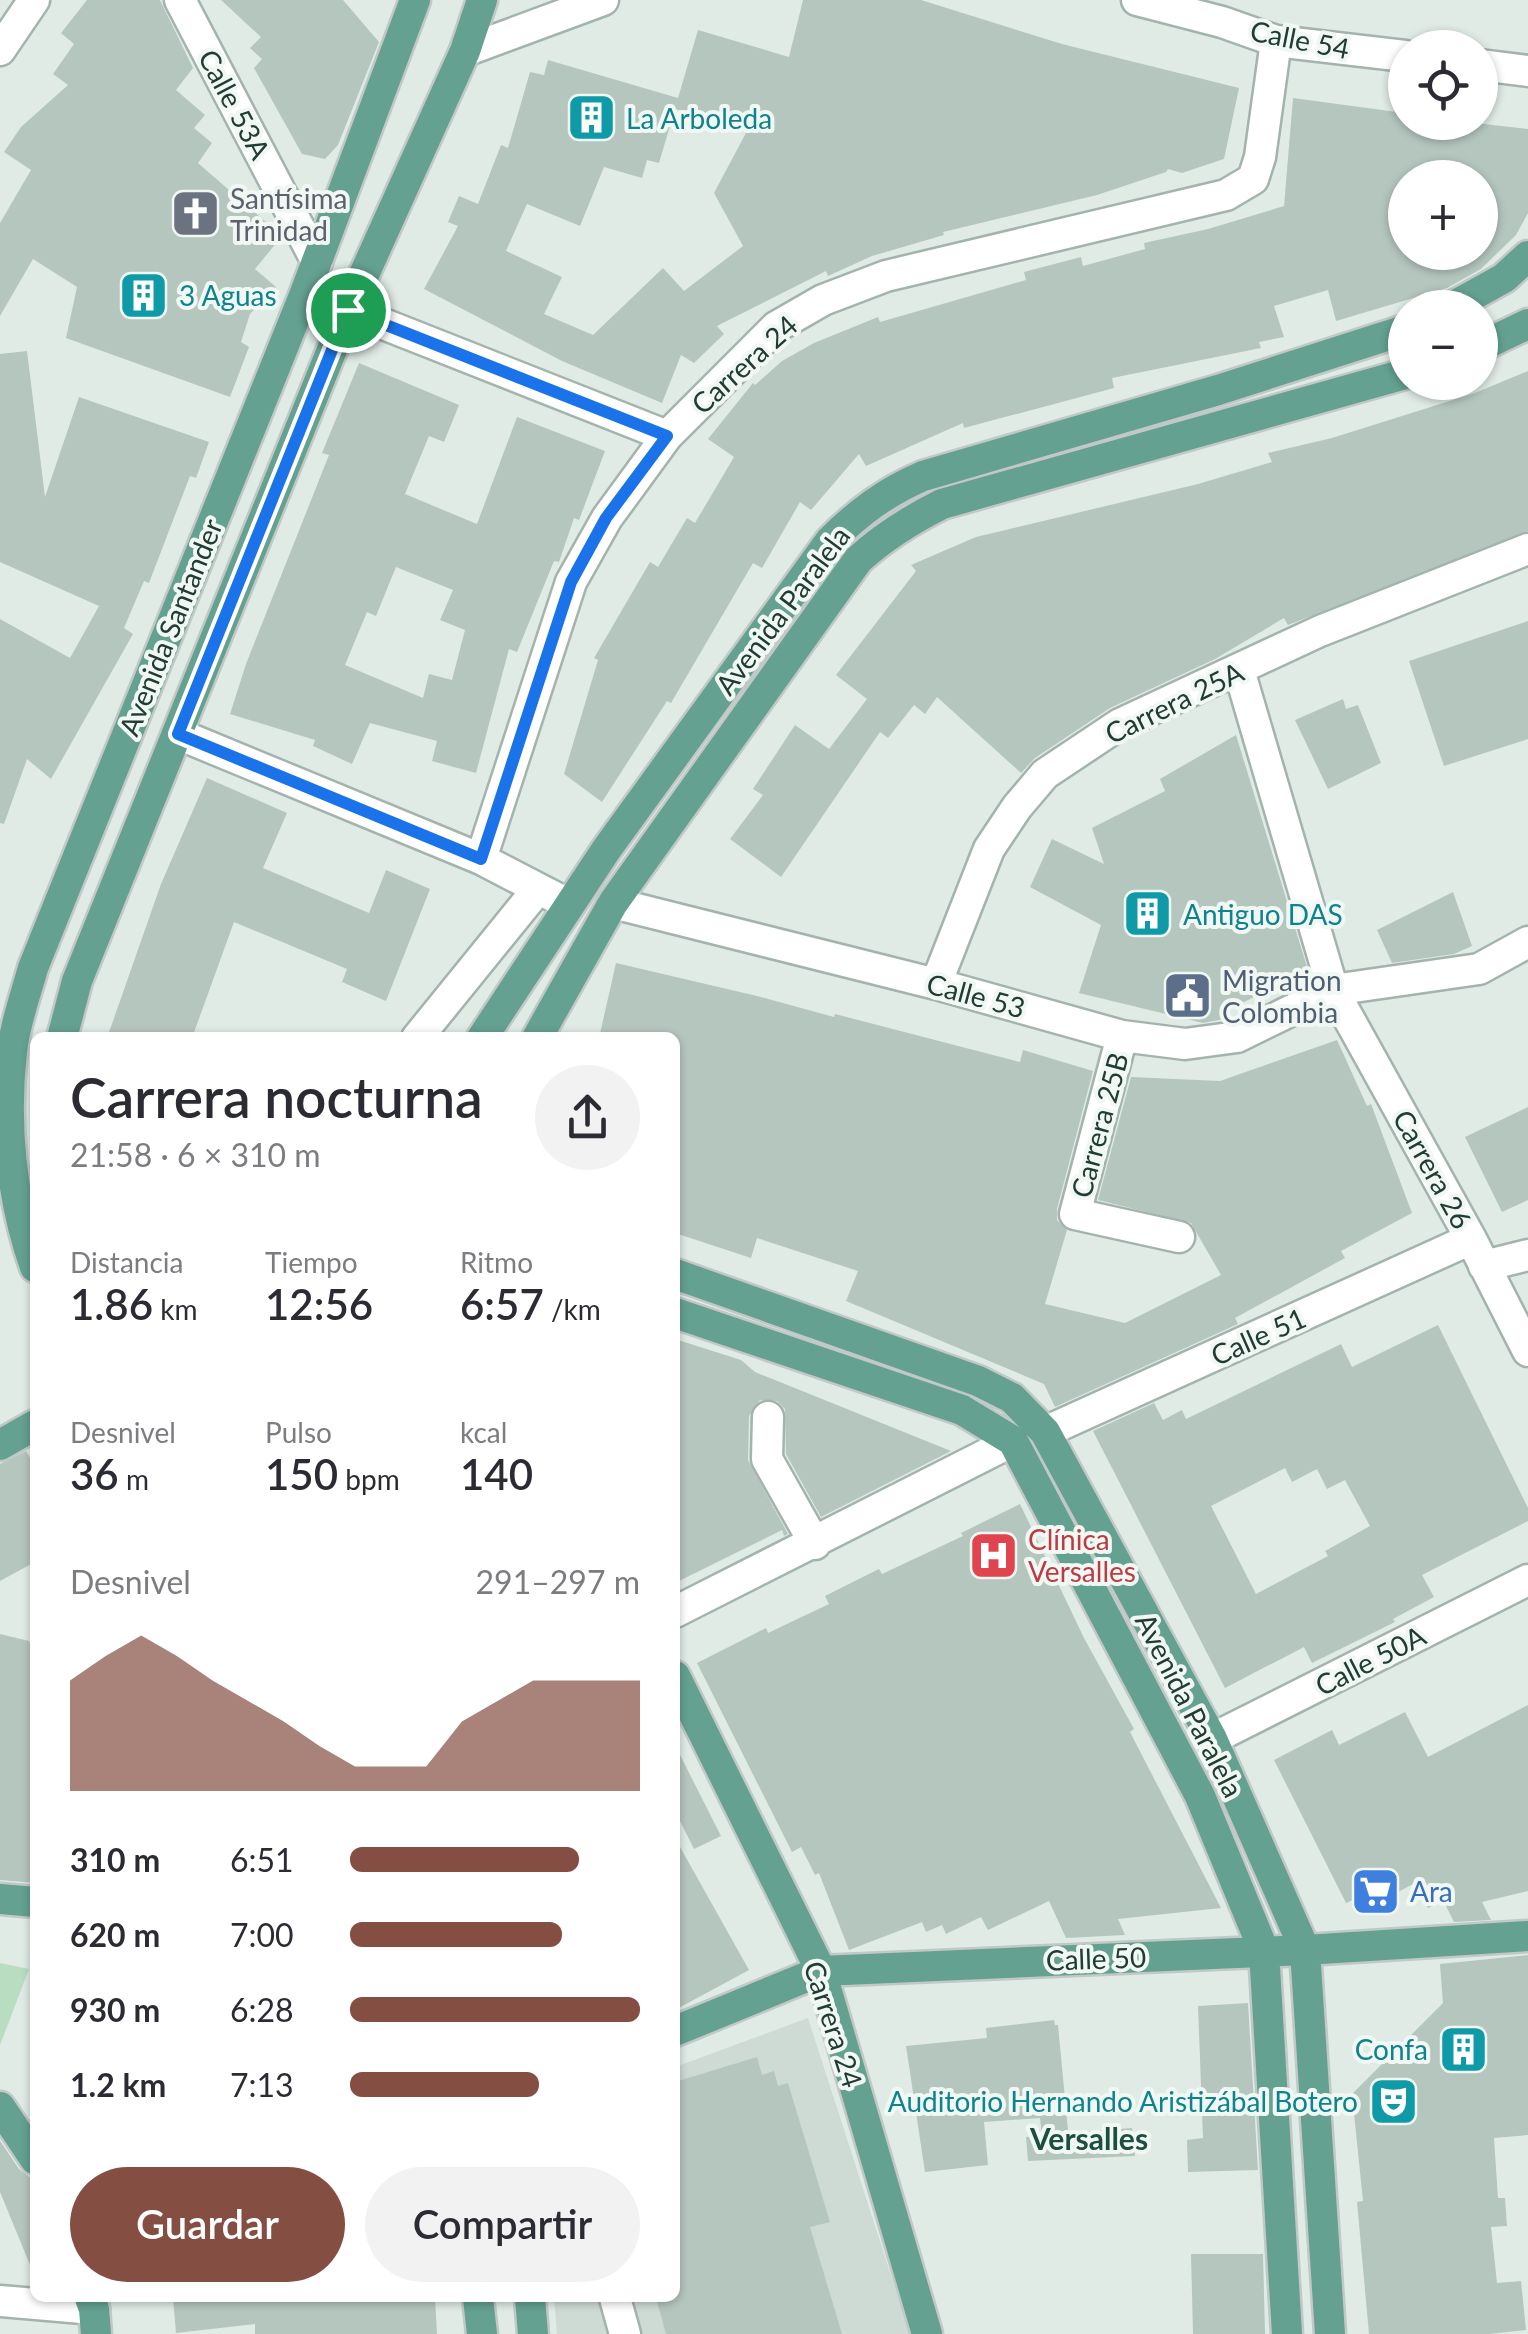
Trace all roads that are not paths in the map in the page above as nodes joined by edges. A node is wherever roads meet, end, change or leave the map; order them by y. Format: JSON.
{"nodes":[{"id":1,"x":34,"y":0,"type":"edge"},
{"id":2,"x":180,"y":0,"type":"edge"},
{"id":3,"x":416,"y":0,"type":"edge"},
{"id":4,"x":482,"y":0,"type":"edge"},
{"id":5,"x":603,"y":0,"type":"edge"},
{"id":6,"x":1138,"y":0,"type":"edge"},
{"id":7,"x":1214,"y":11,"type":"edge"},
{"id":8,"x":1276,"y":41,"type":"junction"},
{"id":9,"x":0,"y":50,"type":"edge"},
{"id":10,"x":464,"y":51,"type":"junction"},
{"id":11,"x":1388,"y":54,"type":"edge"},
{"id":12,"x":1498,"y":67,"type":"edge"},
{"id":13,"x":1528,"y":70,"type":"edge"},
{"id":14,"x":1528,"y":256,"type":"edge"},
{"id":15,"x":317,"y":262,"type":"junction"},
{"id":16,"x":1482,"y":290,"type":"edge"},
{"id":17,"x":348,"y":310,"type":"junction"},
{"id":18,"x":1528,"y":324,"type":"edge"},
{"id":19,"x":1388,"y":335,"type":"edge"},
{"id":20,"x":1498,"y":338,"type":"edge"},
{"id":21,"x":1388,"y":379,"type":"edge"},
{"id":22,"x":667,"y":436,"type":"junction"},
{"id":23,"x":1528,"y":549,"type":"edge"},
{"id":24,"x":1238,"y":670,"type":"junction"},
{"id":25,"x":178,"y":734,"type":"junction"},
{"id":26,"x":481,"y":859,"type":"junction"},
{"id":27,"x":537,"y":890,"type":"junction"},
{"id":28,"x":614,"y":903,"type":"junction"},
{"id":29,"x":568,"y":904,"type":"junction"},
{"id":30,"x":1528,"y":942,"type":"edge"},
{"id":31,"x":522,"y":976,"type":"junction"},
{"id":32,"x":936,"y":984,"type":"junction"},
{"id":33,"x":1333,"y":990,"type":"junction"},
{"id":34,"x":64,"y":1032,"type":"edge"},
{"id":35,"x":422,"y":1032,"type":"edge"},
{"id":36,"x":470,"y":1032,"type":"edge"},
{"id":37,"x":486,"y":1032,"type":"edge"},
{"id":38,"x":540,"y":1032,"type":"edge"},
{"id":39,"x":1122,"y":1036,"type":"junction"},
{"id":40,"x":6,"y":1046,"type":"edge"},
{"id":41,"x":1178,"y":1237,"type":"dead end"},
{"id":42,"x":30,"y":1247,"type":"edge"},
{"id":43,"x":1478,"y":1253,"type":"junction"},
{"id":44,"x":1528,"y":1255,"type":"edge"},
{"id":45,"x":680,"y":1276,"type":"edge"},
{"id":46,"x":680,"y":1316,"type":"edge"},
{"id":47,"x":1528,"y":1351,"type":"edge"},
{"id":48,"x":768,"y":1417,"type":"dead end"},
{"id":49,"x":30,"y":1428,"type":"edge"},
{"id":50,"x":1045,"y":1432,"type":"junction"},
{"id":51,"x":1013,"y":1442,"type":"junction"},
{"id":52,"x":0,"y":1445,"type":"edge"},
{"id":53,"x":815,"y":1544,"type":"junction"},
{"id":54,"x":1528,"y":1580,"type":"edge"},
{"id":55,"x":680,"y":1610,"type":"edge"},
{"id":56,"x":680,"y":1686,"type":"edge"},
{"id":57,"x":1212,"y":1739,"type":"junction"},
{"id":58,"x":0,"y":1899,"type":"edge"},
{"id":59,"x":30,"y":1902,"type":"edge"},
{"id":60,"x":1528,"y":1936,"type":"edge"},
{"id":61,"x":1304,"y":1950,"type":"junction"},
{"id":62,"x":1264,"y":1952,"type":"junction"},
{"id":63,"x":821,"y":1971,"type":"junction"},
{"id":64,"x":680,"y":2029,"type":"edge"},
{"id":65,"x":0,"y":2107,"type":"edge"},
{"id":66,"x":30,"y":2152,"type":"edge"},
{"id":67,"x":0,"y":2301,"type":"edge"},
{"id":68,"x":478,"y":2302,"type":"edge"},
{"id":69,"x":530,"y":2302,"type":"edge"},
{"id":70,"x":617,"y":2302,"type":"edge"},
{"id":71,"x":94,"y":2314,"type":"edge"},
{"id":72,"x":482,"y":2334,"type":"edge"},
{"id":73,"x":533,"y":2334,"type":"edge"},
{"id":74,"x":625,"y":2334,"type":"edge"},
{"id":75,"x":927,"y":2334,"type":"edge"},
{"id":76,"x":1288,"y":2334,"type":"edge"},
{"id":77,"x":1330,"y":2334,"type":"edge"}],
"edges":[{"from":1,"to":9,"type":"street"},
{"from":2,"to":15,"type":"street","name":"Calle 53A"},
{"from":3,"to":15,"type":"main road","name":"Avenida Santander"},
{"from":4,"to":10,"type":"main road","name":"Avenida Santander"},
{"from":5,"to":10,"type":"street"},
{"from":6,"to":7,"type":"street","name":"Calle 54"},
{"from":7,"to":8,"type":"street","name":"Calle 54"},
{"from":8,"to":11,"type":"street","name":"Calle 54"},
{"from":8,"to":22,"type":"street","name":"Carrera 24"},
{"from":10,"to":17,"type":"main road","name":"Avenida Santander"},
{"from":12,"to":13,"type":"street"},
{"from":14,"to":16,"type":"main road"},
{"from":15,"to":40,"type":"main road","name":"Avenida Santander"},
{"from":17,"to":22,"type":"street"},
{"from":17,"to":25,"type":"main road","name":"Avenida Santander"},
{"from":18,"to":20,"type":"main road"},
{"from":19,"to":29,"type":"main road","name":"Avenida Paralela"},
{"from":21,"to":28,"type":"main road","name":"Avenida Paralela"},
{"from":22,"to":26,"type":"street","name":"Carrera 24"},
{"from":23,"to":24,"type":"street","name":"Carrera 25A"},
{"from":24,"to":32,"type":"street","name":"Carrera 25A"},
{"from":24,"to":33,"type":"street","name":"Carrera 26"},
{"from":25,"to":26,"type":"street"},
{"from":25,"to":34,"type":"main road","name":"Avenida Santander"},
{"from":26,"to":27,"type":"street"},
{"from":27,"to":29,"type":"street"},
{"from":27,"to":35,"type":"street"},
{"from":28,"to":32,"type":"street","name":"Calle 53"},
{"from":28,"to":38,"type":"main road","name":"Avenida Paralela"},
{"from":29,"to":31,"type":"main road","name":"Avenida Paralela"},
{"from":30,"to":33,"type":"street"},
{"from":31,"to":36,"type":"street"},
{"from":31,"to":37,"type":"main road","name":"Avenida Paralela"},
{"from":32,"to":39,"type":"street","name":"Calle 53"},
{"from":33,"to":39,"type":"street","name":"Calle 53"},
{"from":33,"to":43,"type":"street","name":"Carrera 26"},
{"from":39,"to":41,"type":"street","name":"Carrera 25B"},
{"from":40,"to":42,"type":"main road","name":"Avenida Santander"},
{"from":43,"to":44,"type":"street","name":"Calle 51"},
{"from":43,"to":47,"type":"street","name":"Carrera 26"},
{"from":43,"to":50,"type":"street","name":"Calle 51"},
{"from":45,"to":50,"type":"main road","name":"Avenida Paralela"},
{"from":46,"to":51,"type":"main road"},
{"from":48,"to":53,"type":"street"},
{"from":49,"to":52,"type":"main road"},
{"from":50,"to":57,"type":"main road","name":"Avenida Paralela"},
{"from":51,"to":53,"type":"street"},
{"from":51,"to":62,"type":"main road","name":"Avenida Paralela"},
{"from":53,"to":55,"type":"street"},
{"from":54,"to":57,"type":"street","name":"Calle 50A"},
{"from":56,"to":63,"type":"main road","name":"Carrera 24"},
{"from":57,"to":61,"type":"main road","name":"Avenida Paralela"},
{"from":58,"to":59,"type":"main road"},
{"from":60,"to":61,"type":"main road","name":"Calle 50"},
{"from":61,"to":62,"type":"main road","name":"Calle 50"},
{"from":61,"to":77,"type":"main road","name":"Avenida Paralela"},
{"from":62,"to":63,"type":"main road","name":"Calle 50"},
{"from":62,"to":76,"type":"main road","name":"Avenida Paralela"},
{"from":63,"to":64,"type":"main road","name":"Calle 50"},
{"from":63,"to":75,"type":"main road","name":"Carrera 24"},
{"from":65,"to":66,"type":"main road"},
{"from":67,"to":71,"type":"street"},
{"from":68,"to":72,"type":"main road"},
{"from":69,"to":73,"type":"main road"},
{"from":70,"to":74,"type":"street"}]}
